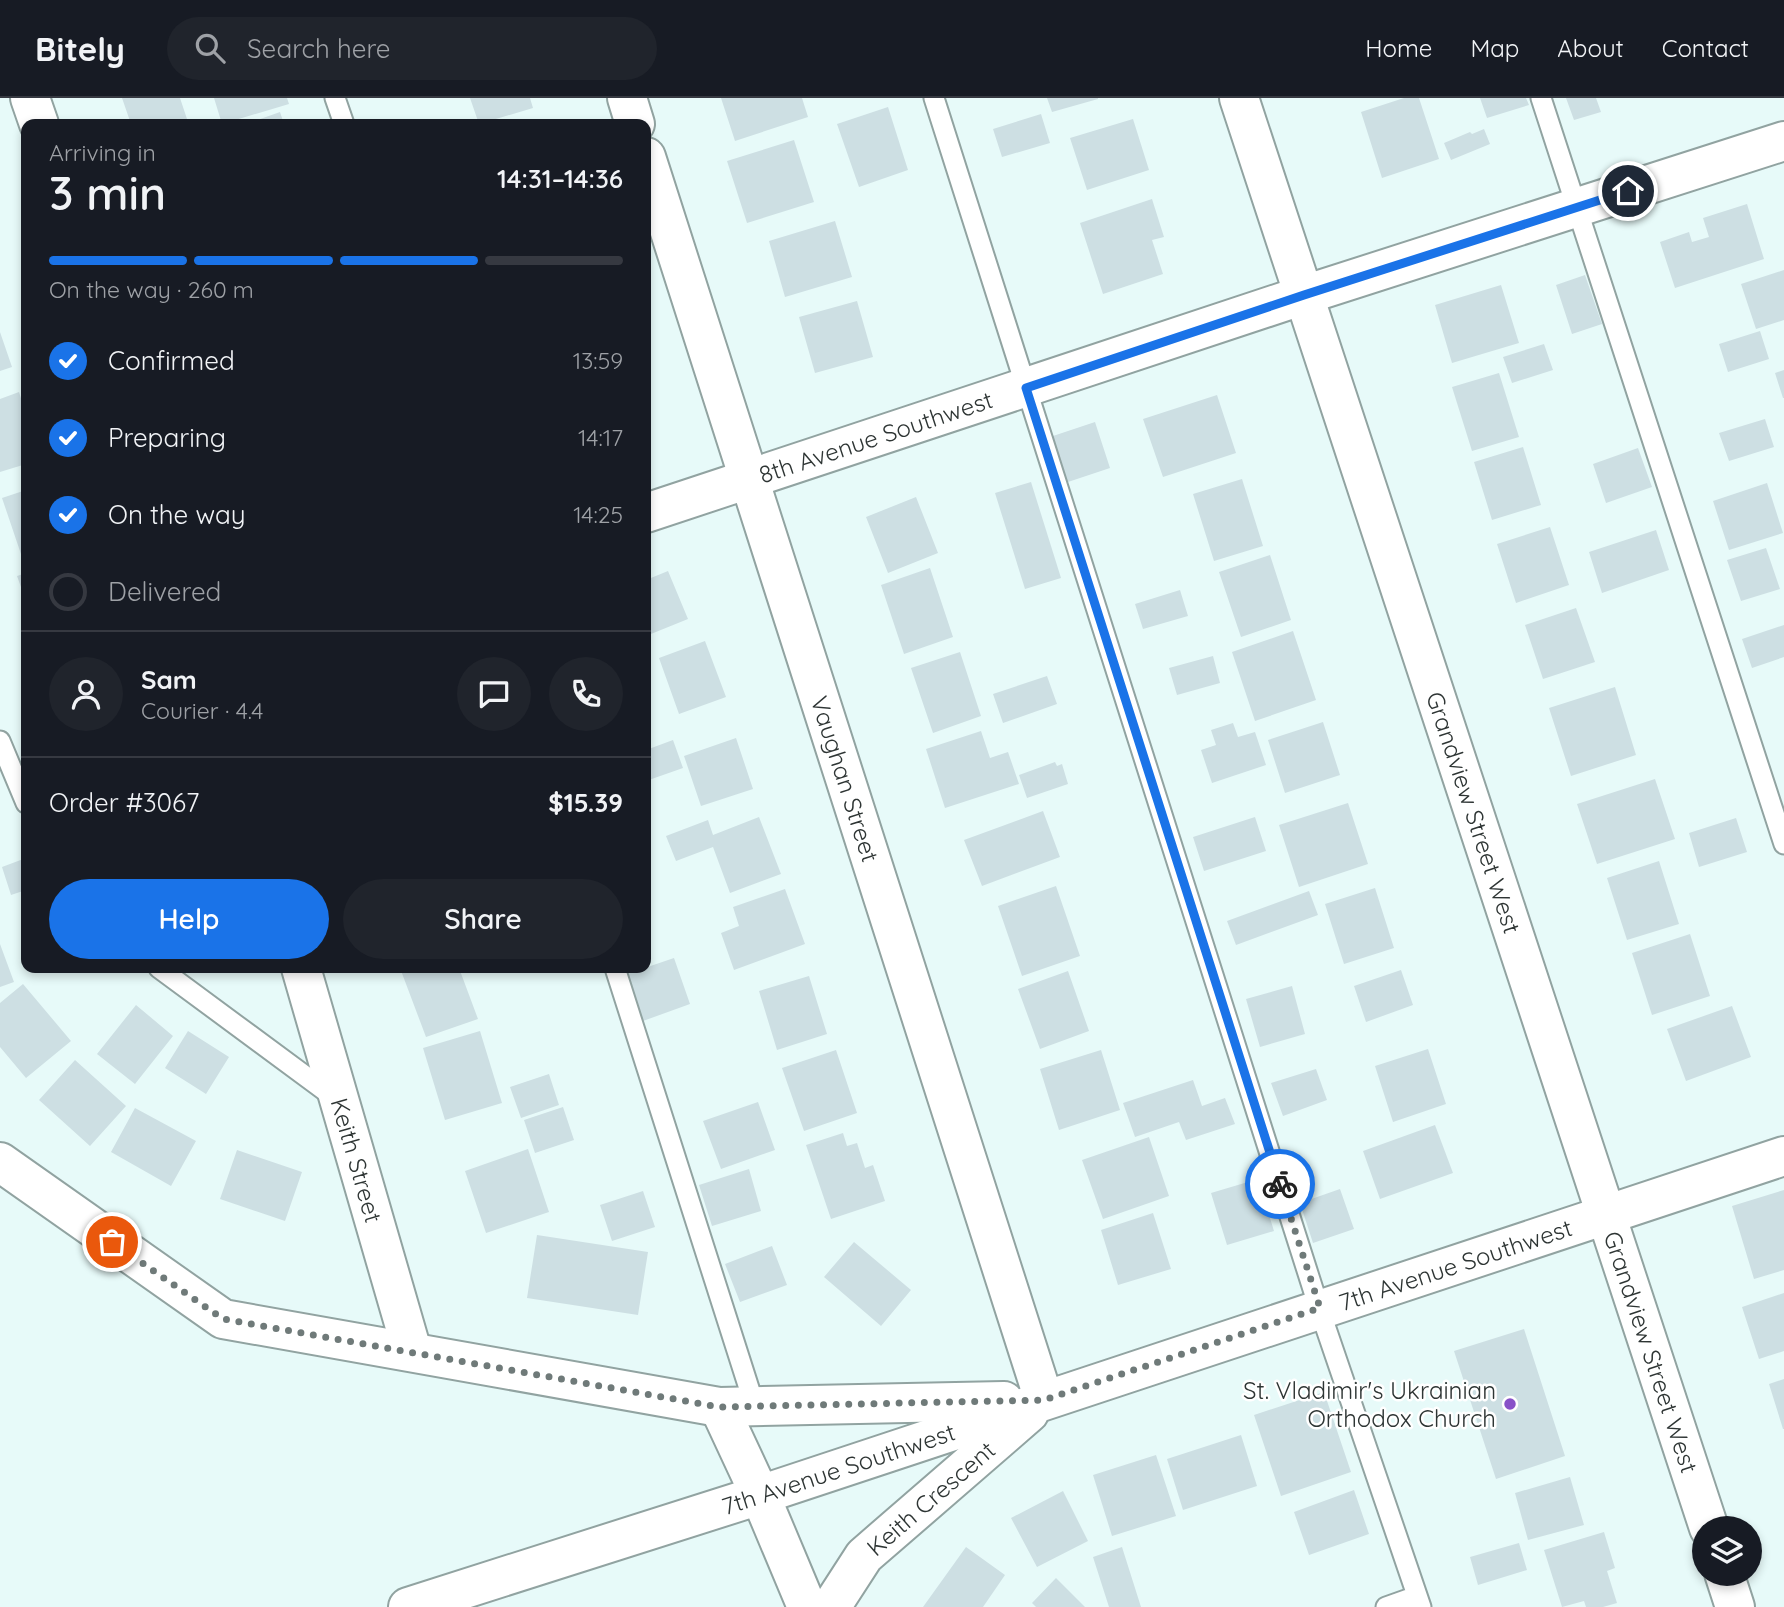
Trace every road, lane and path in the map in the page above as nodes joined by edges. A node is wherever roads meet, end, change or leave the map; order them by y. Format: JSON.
{"nodes":[{"id":1,"x":30,"y":98,"type":"edge"},
{"id":2,"x":335,"y":98,"type":"edge"},
{"id":3,"x":627,"y":98,"type":"edge"},
{"id":4,"x":934,"y":98,"type":"edge"},
{"id":5,"x":1239,"y":98,"type":"edge"},
{"id":6,"x":1541,"y":98,"type":"edge"},
{"id":7,"x":37,"y":119,"type":"edge"},
{"id":8,"x":342,"y":119,"type":"edge"},
{"id":9,"x":633,"y":119,"type":"edge"},
{"id":10,"x":1784,"y":141,"type":"edge"},
{"id":11,"x":651,"y":173,"type":"edge"},
{"id":12,"x":1576,"y":207,"type":"junction"},
{"id":13,"x":1304,"y":295,"type":"junction"},
{"id":14,"x":1026,"y":388,"type":"junction"},
{"id":15,"x":749,"y":480,"type":"junction"},
{"id":16,"x":651,"y":511,"type":"edge"},
{"id":17,"x":0,"y":741,"type":"edge"},
{"id":18,"x":21,"y":791,"type":"edge"},
{"id":19,"x":1784,"y":844,"type":"edge"},
{"id":20,"x":166,"y":973,"type":"edge"},
{"id":21,"x":302,"y":973,"type":"edge"},
{"id":22,"x":616,"y":973,"type":"edge"},
{"id":23,"x":341,"y":1102,"type":"junction"},
{"id":24,"x":1784,"y":1156,"type":"edge"},
{"id":25,"x":0,"y":1162,"type":"edge"},
{"id":26,"x":1606,"y":1213,"type":"junction"},
{"id":27,"x":1320,"y":1308,"type":"junction"},
{"id":28,"x":412,"y":1351,"type":"junction"},
{"id":29,"x":1044,"y":1400,"type":"junction"},
{"id":30,"x":737,"y":1407,"type":"junction"},
{"id":31,"x":760,"y":1495,"type":"junction"},
{"id":32,"x":1705,"y":1516,"type":"edge"},
{"id":33,"x":1728,"y":1586,"type":"edge"},
{"id":34,"x":1419,"y":1601,"type":"edge"},
{"id":35,"x":408,"y":1607,"type":"edge"},
{"id":36,"x":807,"y":1607,"type":"edge"},
{"id":37,"x":831,"y":1607,"type":"edge"},
{"id":38,"x":1386,"y":1607,"type":"edge"},
{"id":39,"x":1735,"y":1607,"type":"edge"}],
"edges":[{"from":1,"to":7,"type":"street"},
{"from":2,"to":8,"type":"lane"},
{"from":3,"to":9,"type":"street"},
{"from":4,"to":14,"type":"lane"},
{"from":5,"to":13,"type":"street","name":"Grandview Street West"},
{"from":6,"to":12,"type":"lane"},
{"from":10,"to":12,"type":"street","name":"8th Avenue Southwest"},
{"from":11,"to":15,"type":"street","name":"Vaughan Street"},
{"from":12,"to":13,"type":"street","name":"8th Avenue Southwest"},
{"from":12,"to":19,"type":"lane"},
{"from":13,"to":14,"type":"street","name":"8th Avenue Southwest"},
{"from":13,"to":26,"type":"street","name":"Grandview Street West"},
{"from":14,"to":15,"type":"street","name":"8th Avenue Southwest"},
{"from":14,"to":27,"type":"lane"},
{"from":15,"to":16,"type":"street","name":"8th Avenue Southwest"},
{"from":15,"to":29,"type":"street","name":"Vaughan Street"},
{"from":17,"to":18,"type":"lane"},
{"from":20,"to":23,"type":"lane"},
{"from":21,"to":23,"type":"street","name":"Keith Street"},
{"from":22,"to":30,"type":"lane"},
{"from":23,"to":28,"type":"street","name":"Keith Street"},
{"from":24,"to":26,"type":"street","name":"7th Avenue Southwest"},
{"from":25,"to":28,"type":"street"},
{"from":26,"to":27,"type":"street","name":"7th Avenue Southwest"},
{"from":26,"to":32,"type":"street","name":"Grandview Street West"},
{"from":27,"to":29,"type":"street","name":"7th Avenue Southwest"},
{"from":27,"to":34,"type":"lane"},
{"from":28,"to":30,"type":"street"},
{"from":29,"to":30,"type":"street"},
{"from":29,"to":31,"type":"street","name":"7th Avenue Southwest"},
{"from":29,"to":37,"type":"street","name":"Keith Crescent"},
{"from":30,"to":31,"type":"street"},
{"from":31,"to":35,"type":"street","name":"7th Avenue Southwest"},
{"from":31,"to":36,"type":"street"},
{"from":33,"to":39,"type":"street"},
{"from":34,"to":38,"type":"lane"}]}
